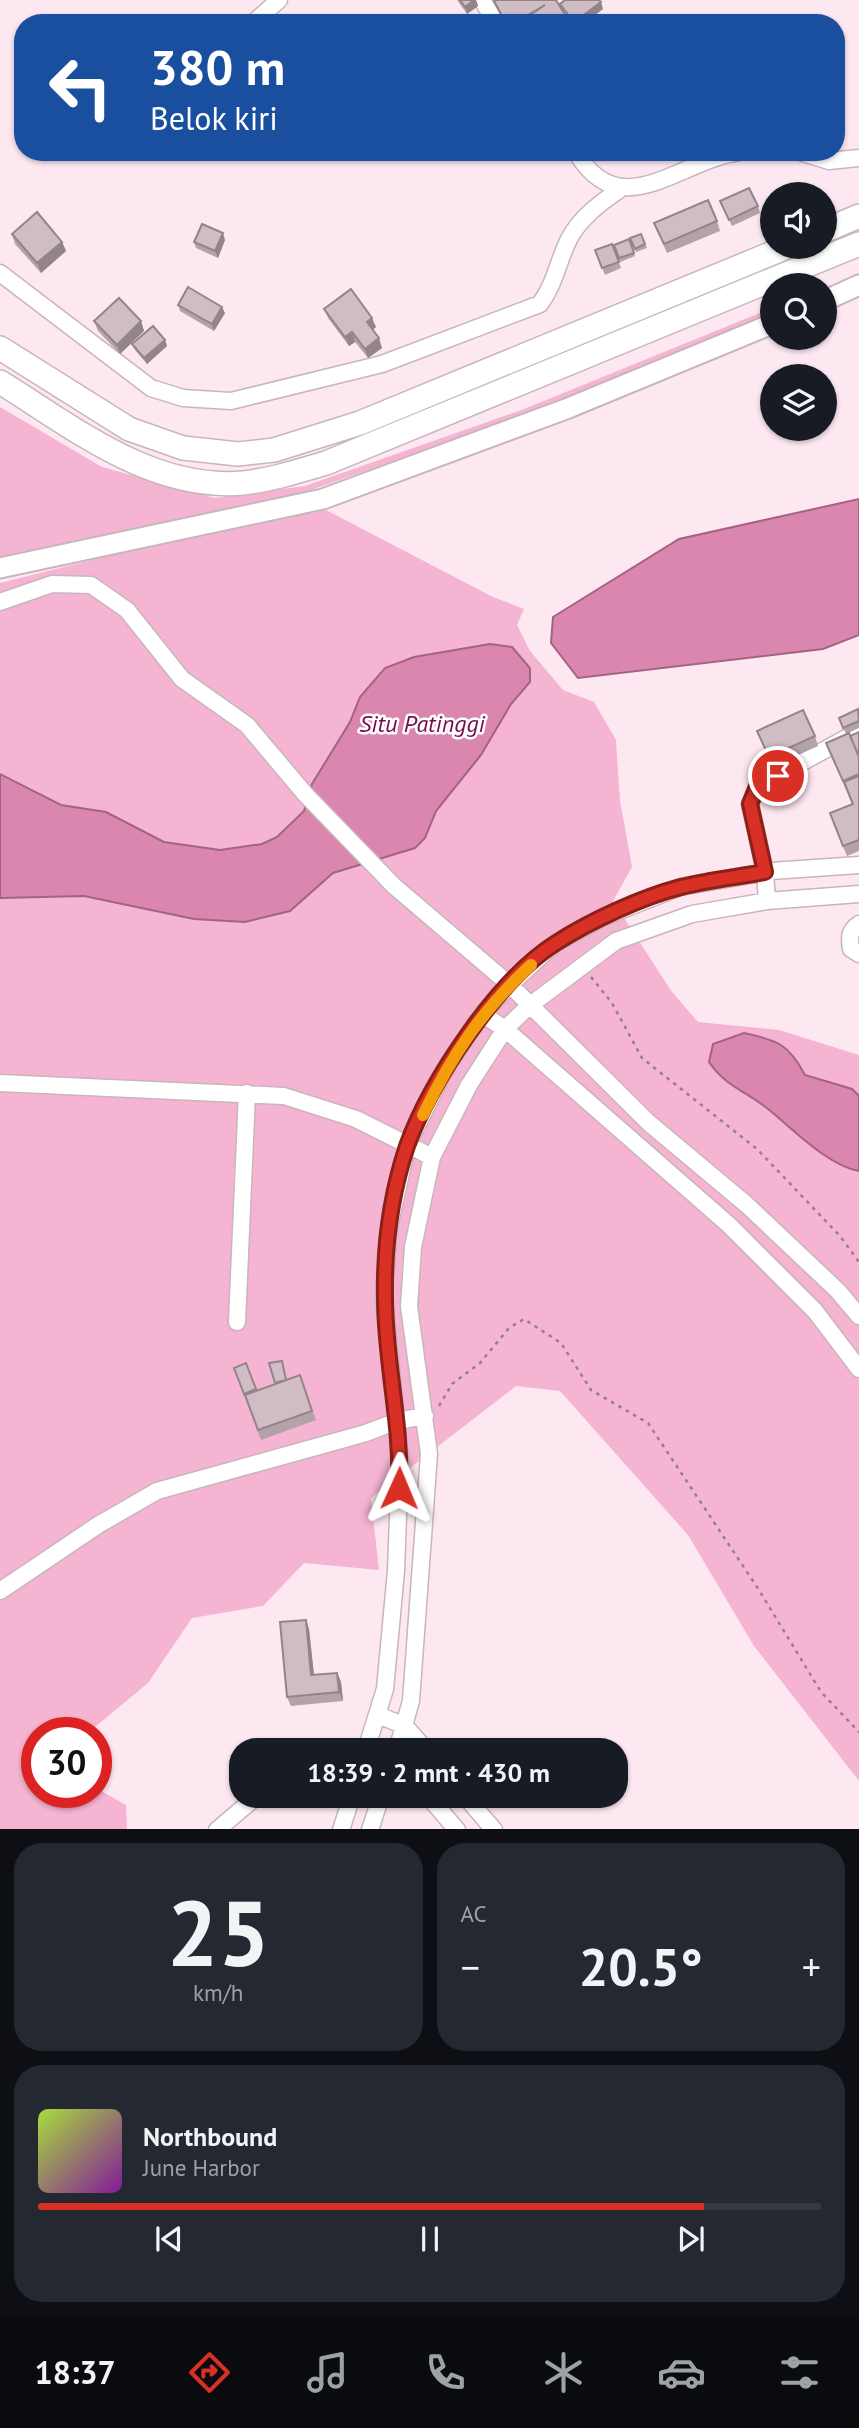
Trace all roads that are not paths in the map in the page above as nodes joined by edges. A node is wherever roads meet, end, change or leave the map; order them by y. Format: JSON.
{"nodes":[{"id":1,"x":279,"y":0,"type":"edge"},
{"id":2,"x":263,"y":14,"type":"edge"},
{"id":3,"x":581,"y":161,"type":"edge"},
{"id":4,"x":716,"y":161,"type":"edge"},
{"id":5,"x":619,"y":190,"type":"junction"},
{"id":6,"x":859,"y":216,"type":"edge"},
{"id":7,"x":837,"y":225,"type":"edge"},
{"id":8,"x":859,"y":244,"type":"edge"},
{"id":9,"x":760,"y":258,"type":"edge"},
{"id":10,"x":0,"y":273,"type":"edge"},
{"id":11,"x":859,"y":285,"type":"edge"},
{"id":12,"x":837,"y":295,"type":"edge"},
{"id":13,"x":760,"y":329,"type":"edge"},
{"id":14,"x":0,"y":348,"type":"edge"},
{"id":15,"x":0,"y":382,"type":"edge"},
{"id":16,"x":0,"y":568,"type":"edge"},
{"id":17,"x":0,"y":602,"type":"edge"},
{"id":18,"x":859,"y":731,"type":"edge"},
{"id":19,"x":859,"y":864,"type":"edge"},
{"id":20,"x":765,"y":872,"type":"junction"},
{"id":21,"x":859,"y":894,"type":"edge"},
{"id":22,"x":767,"y":901,"type":"junction"},
{"id":23,"x":859,"y":924,"type":"edge"},
{"id":24,"x":859,"y":954,"type":"edge"},
{"id":25,"x":510,"y":985,"type":"junction"},
{"id":26,"x":529,"y":1006,"type":"junction"},
{"id":27,"x":482,"y":1014,"type":"junction"},
{"id":28,"x":505,"y":1029,"type":"junction"},
{"id":29,"x":0,"y":1083,"type":"edge"},
{"id":30,"x":247,"y":1093,"type":"junction"},
{"id":31,"x":407,"y":1146,"type":"junction"},
{"id":32,"x":432,"y":1157,"type":"junction"},
{"id":33,"x":859,"y":1316,"type":"edge"},
{"id":34,"x":237,"y":1322,"type":"dead end"},
{"id":35,"x":859,"y":1369,"type":"edge"},
{"id":36,"x":425,"y":1416,"type":"junction"},
{"id":37,"x":397,"y":1421,"type":"junction"},
{"id":38,"x":0,"y":1591,"type":"edge"},
{"id":39,"x":378,"y":1715,"type":"junction"},
{"id":40,"x":405,"y":1726,"type":"junction"},
{"id":41,"x":373,"y":1738,"type":"edge"},
{"id":42,"x":401,"y":1738,"type":"edge"},
{"id":43,"x":416,"y":1738,"type":"edge"},
{"id":44,"x":242,"y":1808,"type":"edge"},
{"id":45,"x":348,"y":1808,"type":"edge"},
{"id":46,"x":377,"y":1808,"type":"edge"},
{"id":47,"x":439,"y":1808,"type":"edge"},
{"id":48,"x":475,"y":1808,"type":"edge"},
{"id":49,"x":217,"y":1829,"type":"edge"},
{"id":50,"x":341,"y":1829,"type":"edge"},
{"id":51,"x":370,"y":1829,"type":"edge"},
{"id":52,"x":457,"y":1829,"type":"edge"},
{"id":53,"x":494,"y":1829,"type":"edge"}],
"edges":[{"from":1,"to":2,"type":"street"},
{"from":3,"to":5,"type":"street"},
{"from":4,"to":5,"type":"street"},
{"from":5,"to":10,"type":"street"},
{"from":6,"to":7,"type":"highway"},
{"from":8,"to":15,"type":"highway"},
{"from":9,"to":14,"type":"highway"},
{"from":11,"to":12,"type":"main road"},
{"from":13,"to":16,"type":"main road"},
{"from":17,"to":25,"type":"street"},
{"from":18,"to":20,"type":"street"},
{"from":19,"to":20,"type":"street"},
{"from":20,"to":22,"type":"street"},
{"from":20,"to":25,"type":"street"},
{"from":21,"to":22,"type":"street"},
{"from":22,"to":26,"type":"street"},
{"from":23,"to":24,"type":"street"},
{"from":25,"to":26,"type":"street"},
{"from":25,"to":27,"type":"street"},
{"from":26,"to":28,"type":"street"},
{"from":26,"to":33,"type":"street"},
{"from":27,"to":28,"type":"street"},
{"from":27,"to":31,"type":"street"},
{"from":28,"to":32,"type":"street"},
{"from":28,"to":35,"type":"street"},
{"from":29,"to":30,"type":"street"},
{"from":30,"to":31,"type":"street"},
{"from":30,"to":34,"type":"street"},
{"from":31,"to":32,"type":"street"},
{"from":31,"to":37,"type":"street"},
{"from":32,"to":36,"type":"street"},
{"from":36,"to":37,"type":"street"},
{"from":36,"to":40,"type":"street"},
{"from":37,"to":38,"type":"street"},
{"from":37,"to":39,"type":"street"},
{"from":39,"to":40,"type":"street"},
{"from":39,"to":41,"type":"street"},
{"from":40,"to":42,"type":"street"},
{"from":40,"to":43,"type":"street"},
{"from":44,"to":49,"type":"street"},
{"from":45,"to":50,"type":"street"},
{"from":46,"to":51,"type":"street"},
{"from":47,"to":52,"type":"street"},
{"from":48,"to":53,"type":"street"}]}
